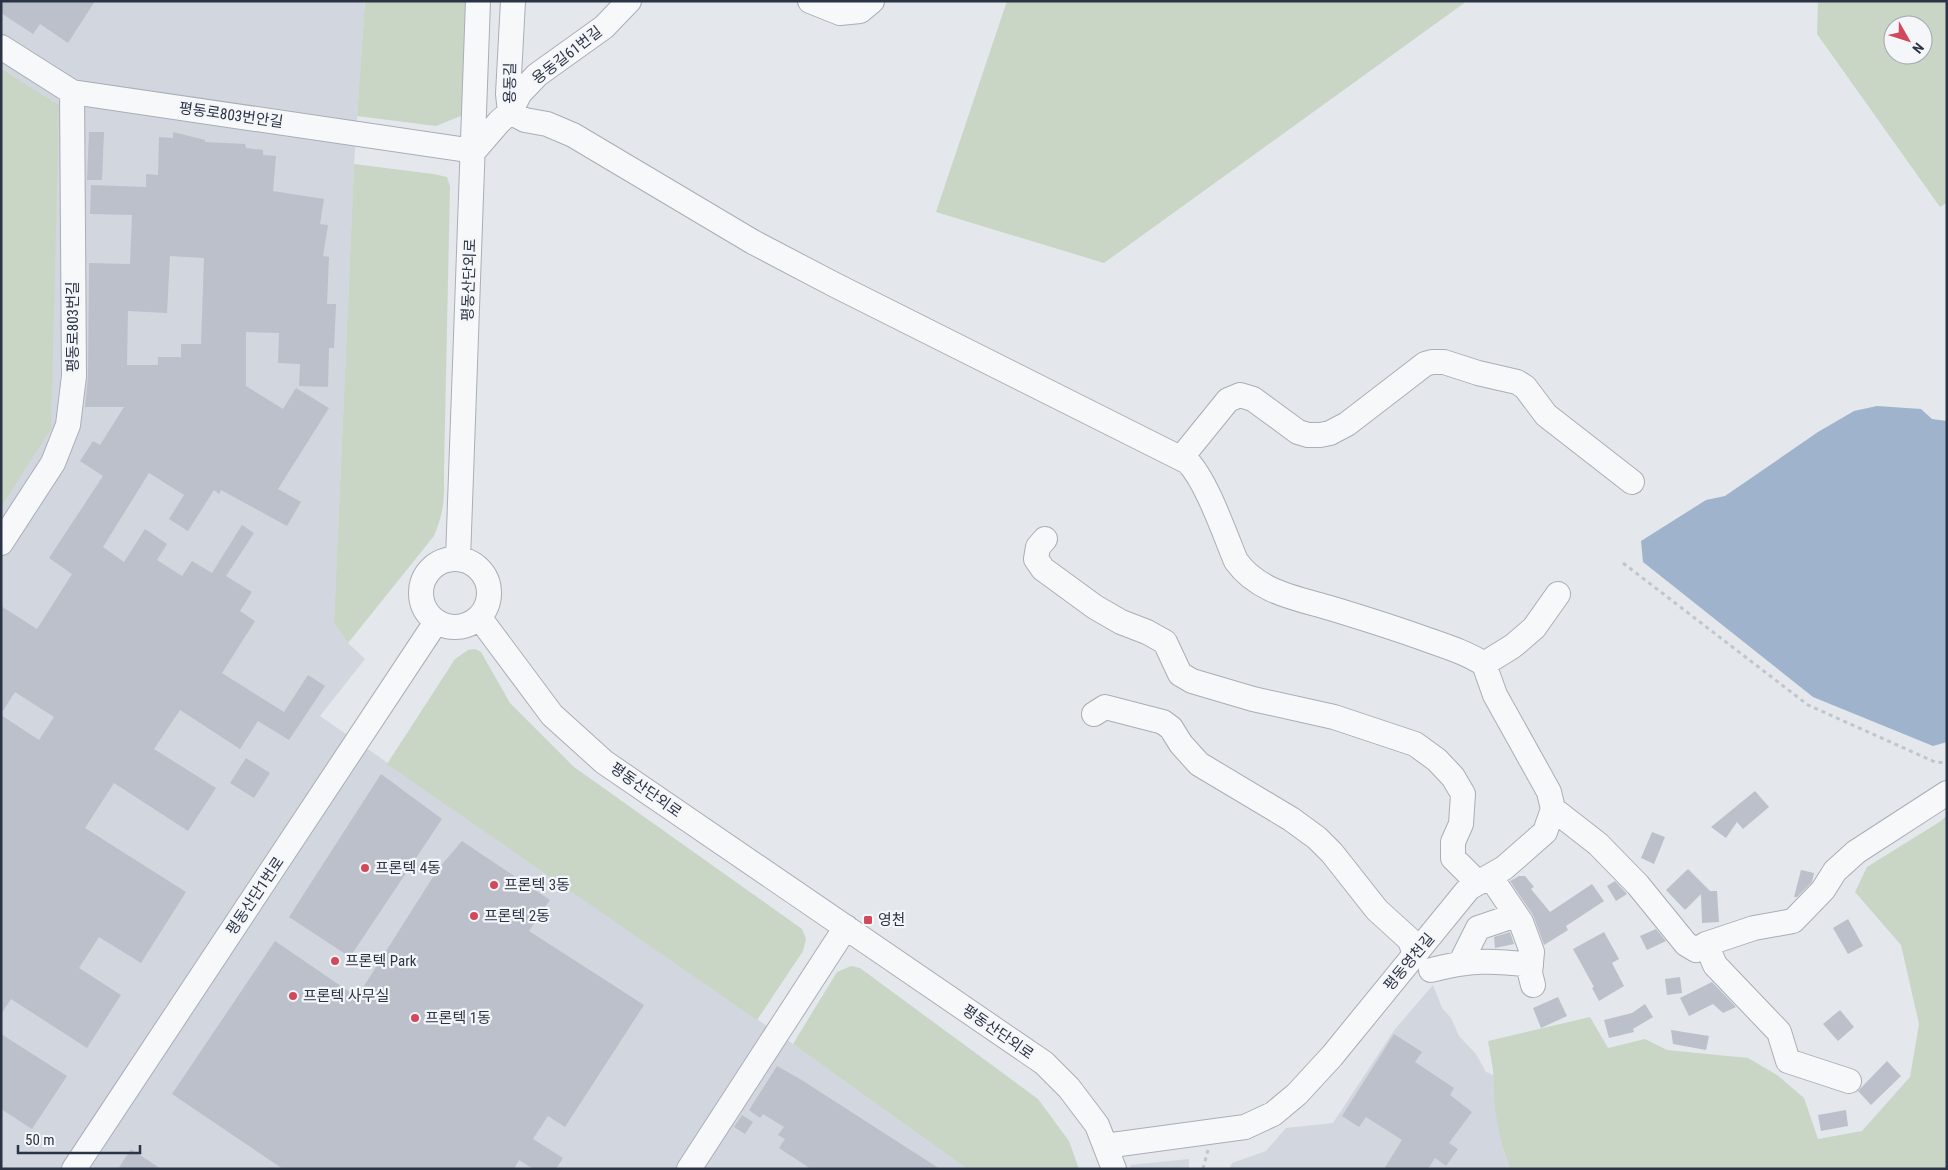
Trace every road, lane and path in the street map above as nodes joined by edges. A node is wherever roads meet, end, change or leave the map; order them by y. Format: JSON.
{"nodes":[{"id":1,"x":478,"y":1,"type":"edge"},
{"id":2,"x":513,"y":1,"type":"edge"},
{"id":3,"x":629,"y":1,"type":"edge"},
{"id":4,"x":810,"y":1,"type":"edge"},
{"id":5,"x":872,"y":1,"type":"edge"},
{"id":6,"x":1,"y":47,"type":"edge"},
{"id":7,"x":72,"y":92,"type":"junction"},
{"id":8,"x":510,"y":112,"type":"junction"},
{"id":9,"x":474,"y":151,"type":"junction"},
{"id":10,"x":1181,"y":458,"type":"junction"},
{"id":11,"x":1632,"y":482,"type":"dead end"},
{"id":12,"x":1045,"y":539,"type":"dead end"},
{"id":13,"x":1,"y":543,"type":"edge"},
{"id":14,"x":458,"y":559,"type":"junction"},
{"id":15,"x":1623,"y":563,"type":"dead end"},
{"id":16,"x":1558,"y":594,"type":"dead end"},
{"id":17,"x":479,"y":617,"type":"junction"},
{"id":18,"x":436,"y":622,"type":"junction"},
{"id":19,"x":1484,"y":664,"type":"junction"},
{"id":20,"x":1094,"y":714,"type":"dead end"},
{"id":21,"x":1947,"y":763,"type":"edge"},
{"id":22,"x":1947,"y":793,"type":"edge"},
{"id":23,"x":1554,"y":809,"type":"junction"},
{"id":24,"x":1484,"y":880,"type":"junction"},
{"id":25,"x":1516,"y":915,"type":"junction"},
{"id":26,"x":846,"y":927,"type":"junction"},
{"id":27,"x":1706,"y":944,"type":"junction"},
{"id":28,"x":1461,"y":962,"type":"junction"},
{"id":29,"x":1423,"y":963,"type":"junction"},
{"id":30,"x":1849,"y":1081,"type":"dead end"},
{"id":31,"x":1106,"y":1146,"type":"junction"},
{"id":32,"x":74,"y":1169,"type":"edge"},
{"id":33,"x":689,"y":1169,"type":"edge"},
{"id":34,"x":1114,"y":1169,"type":"edge"}],
"edges":[{"from":1,"to":9,"type":"street","name":"평동산단외로"},
{"from":2,"to":8,"type":"street","name":"용동길"},
{"from":3,"to":8,"type":"street","name":"용동길61번길"},
{"from":4,"to":5,"type":"street"},
{"from":6,"to":7,"type":"street","name":"평동로803번안길"},
{"from":7,"to":9,"type":"street","name":"평동로803번안길"},
{"from":7,"to":13,"type":"street","name":"평동로803번길"},
{"from":8,"to":9,"type":"street","name":"용동길"},
{"from":8,"to":10,"type":"street"},
{"from":9,"to":14,"type":"street","name":"평동산단외로"},
{"from":10,"to":11,"type":"street"},
{"from":10,"to":19,"type":"street"},
{"from":12,"to":24,"type":"street"},
{"from":14,"to":17,"type":"street"},
{"from":14,"to":18,"type":"street"},
{"from":15,"to":21,"type":"path"},
{"from":16,"to":19,"type":"street"},
{"from":17,"to":18,"type":"street"},
{"from":17,"to":26,"type":"street","name":"평동산단외로"},
{"from":18,"to":32,"type":"street","name":"평동산단1번로"},
{"from":19,"to":23,"type":"street"},
{"from":20,"to":29,"type":"street"},
{"from":22,"to":27,"type":"street"},
{"from":23,"to":24,"type":"street","name":"평동영천길"},
{"from":23,"to":27,"type":"street"},
{"from":24,"to":25,"type":"street"},
{"from":24,"to":29,"type":"street","name":"평동영천길"},
{"from":25,"to":28,"type":"street"},
{"from":25,"to":28,"type":"street"},
{"from":26,"to":31,"type":"street","name":"평동산단외로"},
{"from":26,"to":33,"type":"street"},
{"from":27,"to":30,"type":"street"},
{"from":28,"to":29,"type":"street"},
{"from":29,"to":31,"type":"street","name":"평동영천길"},
{"from":31,"to":34,"type":"street","name":"평동산단외로"}]}
